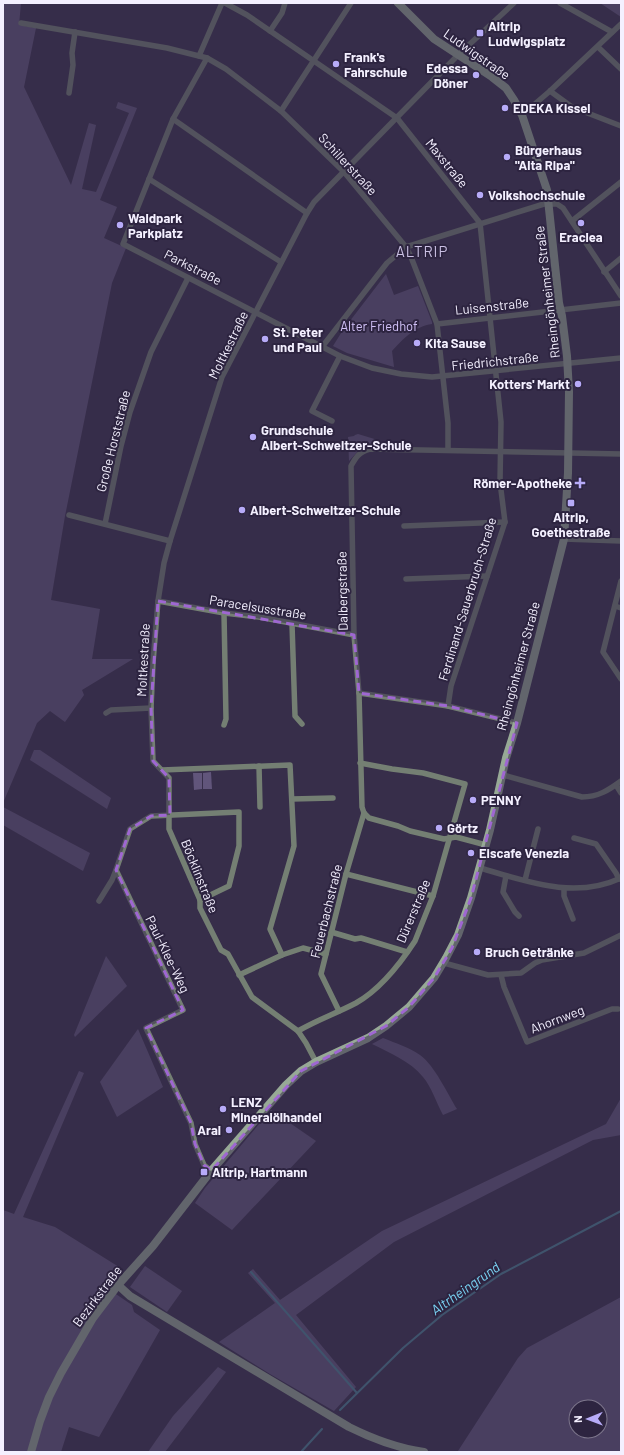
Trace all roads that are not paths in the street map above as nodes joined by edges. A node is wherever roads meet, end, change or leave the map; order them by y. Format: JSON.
{"nodes":[{"id":1,"x":223,"y":3,"type":"edge"},
{"id":2,"x":285,"y":3,"type":"edge"},
{"id":3,"x":352,"y":3,"type":"edge"},
{"id":4,"x":398,"y":3,"type":"edge"},
{"id":5,"x":514,"y":3,"type":"edge"},
{"id":6,"x":560,"y":3,"type":"edge"},
{"id":7,"x":21,"y":23,"type":"dead end"},
{"id":8,"x":621,"y":24,"type":"edge"},
{"id":9,"x":270,"y":31,"type":"junction"},
{"id":10,"x":75,"y":32,"type":"junction"},
{"id":11,"x":612,"y":32,"type":"junction"},
{"id":12,"x":598,"y":46,"type":"junction"},
{"id":13,"x":458,"y":55,"type":"junction"},
{"id":14,"x":199,"y":56,"type":"junction"},
{"id":15,"x":207,"y":58,"type":"junction"},
{"id":16,"x":314,"y":62,"type":"junction"},
{"id":17,"x":621,"y":69,"type":"edge"},
{"id":18,"x":550,"y":91,"type":"junction"},
{"id":19,"x":69,"y":93,"type":"dead end"},
{"id":20,"x":281,"y":111,"type":"junction"},
{"id":21,"x":522,"y":115,"type":"junction"},
{"id":22,"x":397,"y":118,"type":"junction"},
{"id":23,"x":173,"y":119,"type":"junction"},
{"id":24,"x":621,"y":126,"type":"edge"},
{"id":25,"x":344,"y":172,"type":"junction"},
{"id":26,"x":149,"y":179,"type":"junction"},
{"id":27,"x":621,"y":182,"type":"edge"},
{"id":28,"x":549,"y":204,"type":"junction"},
{"id":29,"x":306,"y":214,"type":"junction"},
{"id":30,"x":572,"y":221,"type":"junction"},
{"id":31,"x":480,"y":223,"type":"junction"},
{"id":32,"x":406,"y":247,"type":"junction"},
{"id":33,"x":621,"y":258,"type":"edge"},
{"id":34,"x":281,"y":262,"type":"junction"},
{"id":35,"x":604,"y":272,"type":"junction"},
{"id":36,"x":188,"y":278,"type":"junction"},
{"id":37,"x":621,"y":296,"type":"edge"},
{"id":38,"x":621,"y":303,"type":"edge"},
{"id":39,"x":561,"y":310,"type":"junction"},
{"id":40,"x":256,"y":312,"type":"junction"},
{"id":41,"x":490,"y":317,"type":"junction"},
{"id":42,"x":437,"y":324,"type":"junction"},
{"id":43,"x":322,"y":347,"type":"junction"},
{"id":44,"x":340,"y":356,"type":"junction"},
{"id":45,"x":621,"y":358,"type":"edge"},
{"id":46,"x":567,"y":364,"type":"junction"},
{"id":47,"x":496,"y":372,"type":"junction"},
{"id":48,"x":442,"y":377,"type":"junction"},
{"id":49,"x":332,"y":421,"type":"dead end"},
{"id":50,"x":448,"y":450,"type":"junction"},
{"id":51,"x":501,"y":451,"type":"junction"},
{"id":52,"x":569,"y":452,"type":"junction"},
{"id":53,"x":621,"y":454,"type":"edge"},
{"id":54,"x":70,"y":514,"type":"dead end"},
{"id":55,"x":505,"y":522,"type":"junction"},
{"id":56,"x":105,"y":524,"type":"junction"},
{"id":57,"x":404,"y":526,"type":"dead end"},
{"id":58,"x":564,"y":539,"type":"junction"},
{"id":59,"x":170,"y":541,"type":"junction"},
{"id":60,"x":621,"y":541,"type":"edge"},
{"id":61,"x":487,"y":576,"type":"junction"},
{"id":62,"x":406,"y":578,"type":"dead end"},
{"id":63,"x":621,"y":581,"type":"edge"},
{"id":64,"x":158,"y":601,"type":"junction"},
{"id":65,"x":618,"y":607,"type":"edge"},
{"id":66,"x":224,"y":613,"type":"junction"},
{"id":67,"x":292,"y":624,"type":"junction"},
{"id":68,"x":354,"y":635,"type":"junction"},
{"id":69,"x":621,"y":679,"type":"edge"},
{"id":70,"x":359,"y":693,"type":"junction"},
{"id":71,"x":448,"y":706,"type":"junction"},
{"id":72,"x":151,"y":708,"type":"junction"},
{"id":73,"x":106,"y":713,"type":"dead end"},
{"id":74,"x":517,"y":723,"type":"junction"},
{"id":75,"x":302,"y":724,"type":"dead end"},
{"id":76,"x":224,"y":725,"type":"dead end"},
{"id":77,"x":360,"y":763,"type":"junction"},
{"id":78,"x":259,"y":766,"type":"junction"},
{"id":79,"x":162,"y":770,"type":"junction"},
{"id":80,"x":503,"y":775,"type":"junction"},
{"id":81,"x":621,"y":781,"type":"edge"},
{"id":82,"x":616,"y":785,"type":"junction"},
{"id":83,"x":621,"y":793,"type":"edge"},
{"id":84,"x":334,"y":798,"type":"dead end"},
{"id":85,"x":292,"y":799,"type":"junction"},
{"id":86,"x":260,"y":807,"type":"dead end"},
{"id":87,"x":364,"y":813,"type":"junction"},
{"id":88,"x":170,"y":815,"type":"junction"},
{"id":89,"x":538,"y":829,"type":"dead end"},
{"id":90,"x":450,"y":838,"type":"junction"},
{"id":91,"x":574,"y":838,"type":"dead end"},
{"id":92,"x":486,"y":845,"type":"junction"},
{"id":93,"x":480,"y":868,"type":"junction"},
{"id":94,"x":116,"y":870,"type":"junction"},
{"id":95,"x":346,"y":874,"type":"junction"},
{"id":96,"x":506,"y":876,"type":"junction"},
{"id":97,"x":620,"y":878,"type":"edge"},
{"id":98,"x":525,"y":880,"type":"junction"},
{"id":99,"x":564,"y":889,"type":"junction"},
{"id":100,"x":433,"y":896,"type":"junction"},
{"id":101,"x":200,"y":900,"type":"junction"},
{"id":102,"x":99,"y":901,"type":"dead end"},
{"id":103,"x":519,"y":916,"type":"dead end"},
{"id":104,"x":573,"y":919,"type":"dead end"},
{"id":105,"x":331,"y":932,"type":"junction"},
{"id":106,"x":621,"y":935,"type":"edge"},
{"id":107,"x":407,"y":952,"type":"junction"},
{"id":108,"x":326,"y":954,"type":"junction"},
{"id":109,"x":282,"y":956,"type":"junction"},
{"id":110,"x":444,"y":963,"type":"junction"},
{"id":111,"x":239,"y":975,"type":"junction"},
{"id":112,"x":501,"y":975,"type":"junction"},
{"id":113,"x":618,"y":1009,"type":"dead end"},
{"id":114,"x":339,"y":1011,"type":"junction"},
{"id":115,"x":298,"y":1031,"type":"junction"},
{"id":116,"x":316,"y":1062,"type":"junction"},
{"id":117,"x":211,"y":1171,"type":"junction"},
{"id":118,"x":118,"y":1285,"type":"junction"},
{"id":119,"x":31,"y":1452,"type":"edge"},
{"id":120,"x":424,"y":1452,"type":"edge"}],
"edges":[{"from":1,"to":9,"type":"street","name":"Maxstraße"},
{"from":1,"to":14,"type":"street"},
{"from":2,"to":9,"type":"street"},
{"from":3,"to":16,"type":"street"},
{"from":4,"to":13,"type":"street","name":"Ludwigstraße"},
{"from":5,"to":13,"type":"street","name":"Moltkestraße"},
{"from":6,"to":11,"type":"street"},
{"from":7,"to":10,"type":"street","name":"Schillerstraße"},
{"from":8,"to":11,"type":"street"},
{"from":9,"to":16,"type":"street","name":"Maxstraße"},
{"from":10,"to":14,"type":"street","name":"Schillerstraße"},
{"from":10,"to":19,"type":"street"},
{"from":11,"to":12,"type":"street"},
{"from":12,"to":17,"type":"street"},
{"from":12,"to":18,"type":"street"},
{"from":13,"to":21,"type":"street","name":"Ludwigstraße"},
{"from":13,"to":22,"type":"street","name":"Moltkestraße"},
{"from":14,"to":15,"type":"street","name":"Schillerstraße"},
{"from":15,"to":20,"type":"street","name":"Schillerstraße"},
{"from":15,"to":23,"type":"street","name":"Parkstraße"},
{"from":16,"to":20,"type":"street"},
{"from":16,"to":22,"type":"street","name":"Maxstraße"},
{"from":18,"to":21,"type":"street"},
{"from":18,"to":24,"type":"street"},
{"from":20,"to":25,"type":"street","name":"Schillerstraße"},
{"from":21,"to":28,"type":"street","name":"Ludwigstraße"},
{"from":22,"to":25,"type":"street","name":"Moltkestraße"},
{"from":22,"to":31,"type":"street","name":"Maxstraße"},
{"from":23,"to":26,"type":"street","name":"Parkstraße"},
{"from":23,"to":29,"type":"street"},
{"from":25,"to":29,"type":"street","name":"Moltkestraße"},
{"from":25,"to":32,"type":"street","name":"Schillerstraße"},
{"from":26,"to":34,"type":"street"},
{"from":26,"to":36,"type":"street","name":"Parkstraße"},
{"from":27,"to":30,"type":"street"},
{"from":28,"to":30,"type":"street"},
{"from":28,"to":31,"type":"street"},
{"from":28,"to":39,"type":"street","name":"Rheingönheimer Straße"},
{"from":29,"to":34,"type":"street","name":"Moltkestraße"},
{"from":30,"to":35,"type":"street"},
{"from":31,"to":32,"type":"street"},
{"from":31,"to":41,"type":"street"},
{"from":32,"to":42,"type":"street","name":"Schillerstraße"},
{"from":32,"to":43,"type":"street"},
{"from":33,"to":35,"type":"street"},
{"from":34,"to":40,"type":"street","name":"Moltkestraße"},
{"from":35,"to":37,"type":"street"},
{"from":36,"to":40,"type":"street","name":"Parkstraße"},
{"from":36,"to":56,"type":"street","name":"Große Horststraße"},
{"from":38,"to":39,"type":"street","name":"Luisenstraße"},
{"from":39,"to":41,"type":"street","name":"Luisenstraße"},
{"from":39,"to":46,"type":"street","name":"Rheingönheimer Straße"},
{"from":40,"to":43,"type":"street","name":"Parkstraße"},
{"from":40,"to":59,"type":"street","name":"Moltkestraße"},
{"from":41,"to":42,"type":"street","name":"Luisenstraße"},
{"from":41,"to":47,"type":"street"},
{"from":42,"to":48,"type":"street","name":"Schillerstraße"},
{"from":43,"to":44,"type":"street","name":"Parkstraße"},
{"from":44,"to":48,"type":"street","name":"Parkstraße"},
{"from":44,"to":49,"type":"street"},
{"from":45,"to":46,"type":"street","name":"Friedrichstraße"},
{"from":46,"to":47,"type":"street","name":"Friedrichstraße"},
{"from":46,"to":52,"type":"street","name":"Rheingönheimer Straße"},
{"from":47,"to":48,"type":"street","name":"Friedrichstraße"},
{"from":47,"to":51,"type":"street"},
{"from":48,"to":50,"type":"street","name":"Schillerstraße"},
{"from":50,"to":51,"type":"street","name":"Dalbergstraße"},
{"from":50,"to":68,"type":"street","name":"Dalbergstraße"},
{"from":51,"to":52,"type":"street","name":"Dalbergstraße"},
{"from":51,"to":55,"type":"street","name":"Ferdinand-Sauerbruch-Straße"},
{"from":52,"to":53,"type":"street","name":"Dalbergstraße"},
{"from":52,"to":58,"type":"street","name":"Rheingönheimer Straße"},
{"from":54,"to":56,"type":"street"},
{"from":55,"to":57,"type":"street"},
{"from":55,"to":61,"type":"street","name":"Ferdinand-Sauerbruch-Straße"},
{"from":56,"to":59,"type":"street"},
{"from":58,"to":60,"type":"street"},
{"from":58,"to":74,"type":"street","name":"Rheingönheimer Straße"},
{"from":59,"to":64,"type":"street","name":"Moltkestraße"},
{"from":61,"to":62,"type":"street"},
{"from":61,"to":71,"type":"street","name":"Ferdinand-Sauerbruch-Straße"},
{"from":63,"to":65,"type":"street"},
{"from":64,"to":66,"type":"street","name":"Paracelsusstraße"},
{"from":64,"to":72,"type":"street","name":"Moltkestraße"},
{"from":65,"to":69,"type":"street"},
{"from":66,"to":67,"type":"street","name":"Paracelsusstraße"},
{"from":66,"to":76,"type":"street"},
{"from":67,"to":68,"type":"street","name":"Paracelsusstraße"},
{"from":67,"to":75,"type":"street"},
{"from":68,"to":70,"type":"street","name":"Dalbergstraße"},
{"from":70,"to":71,"type":"street"},
{"from":70,"to":77,"type":"street","name":"Dalbergstraße"},
{"from":71,"to":74,"type":"street"},
{"from":72,"to":73,"type":"street"},
{"from":72,"to":79,"type":"street","name":"Böcklinstraße"},
{"from":74,"to":80,"type":"street","name":"Rheingönheimer Straße"},
{"from":77,"to":87,"type":"street","name":"Dalbergstraße"},
{"from":77,"to":90,"type":"street","name":"Dürerstraße"},
{"from":78,"to":79,"type":"street"},
{"from":78,"to":85,"type":"street"},
{"from":78,"to":86,"type":"street"},
{"from":79,"to":88,"type":"street","name":"Böcklinstraße"},
{"from":80,"to":82,"type":"street"},
{"from":80,"to":92,"type":"street","name":"Rheingönheimer Straße"},
{"from":81,"to":82,"type":"street"},
{"from":82,"to":83,"type":"street"},
{"from":84,"to":85,"type":"street"},
{"from":85,"to":109,"type":"street"},
{"from":87,"to":90,"type":"street"},
{"from":87,"to":95,"type":"street","name":"Feuerbachstraße"},
{"from":88,"to":94,"type":"street"},
{"from":88,"to":101,"type":"street","name":"Böcklinstraße"},
{"from":88,"to":101,"type":"street"},
{"from":89,"to":98,"type":"street"},
{"from":90,"to":92,"type":"street"},
{"from":90,"to":100,"type":"street","name":"Dürerstraße"},
{"from":91,"to":97,"type":"street"},
{"from":92,"to":93,"type":"street","name":"Rheingönheimer Straße"},
{"from":93,"to":96,"type":"street"},
{"from":93,"to":110,"type":"street","name":"Rheingönheimer Straße"},
{"from":94,"to":102,"type":"street"},
{"from":94,"to":117,"type":"street","name":"Paul-Klee-Weg"},
{"from":95,"to":100,"type":"street"},
{"from":95,"to":105,"type":"street","name":"Feuerbachstraße"},
{"from":96,"to":98,"type":"street"},
{"from":96,"to":103,"type":"street"},
{"from":97,"to":99,"type":"street"},
{"from":98,"to":99,"type":"street"},
{"from":99,"to":104,"type":"street"},
{"from":100,"to":107,"type":"street","name":"Dürerstraße"},
{"from":101,"to":111,"type":"street","name":"Böcklinstraße"},
{"from":105,"to":107,"type":"street"},
{"from":105,"to":108,"type":"street","name":"Feuerbachstraße"},
{"from":106,"to":112,"type":"street"},
{"from":107,"to":114,"type":"street","name":"Dürerstraße"},
{"from":108,"to":109,"type":"street"},
{"from":108,"to":114,"type":"street","name":"Feuerbachstraße"},
{"from":109,"to":111,"type":"street"},
{"from":110,"to":112,"type":"street"},
{"from":110,"to":116,"type":"street","name":"Rheingönheimer Straße"},
{"from":111,"to":115,"type":"street","name":"Böcklinstraße"},
{"from":112,"to":113,"type":"street","name":"Ahornweg"},
{"from":114,"to":115,"type":"street","name":"Dürerstraße"},
{"from":115,"to":116,"type":"street","name":"Böcklinstraße"},
{"from":116,"to":117,"type":"street","name":"Bezirkstraße"},
{"from":117,"to":118,"type":"street","name":"Bezirkstraße"},
{"from":118,"to":119,"type":"street","name":"Bezirkstraße"},
{"from":118,"to":120,"type":"street"}]}
